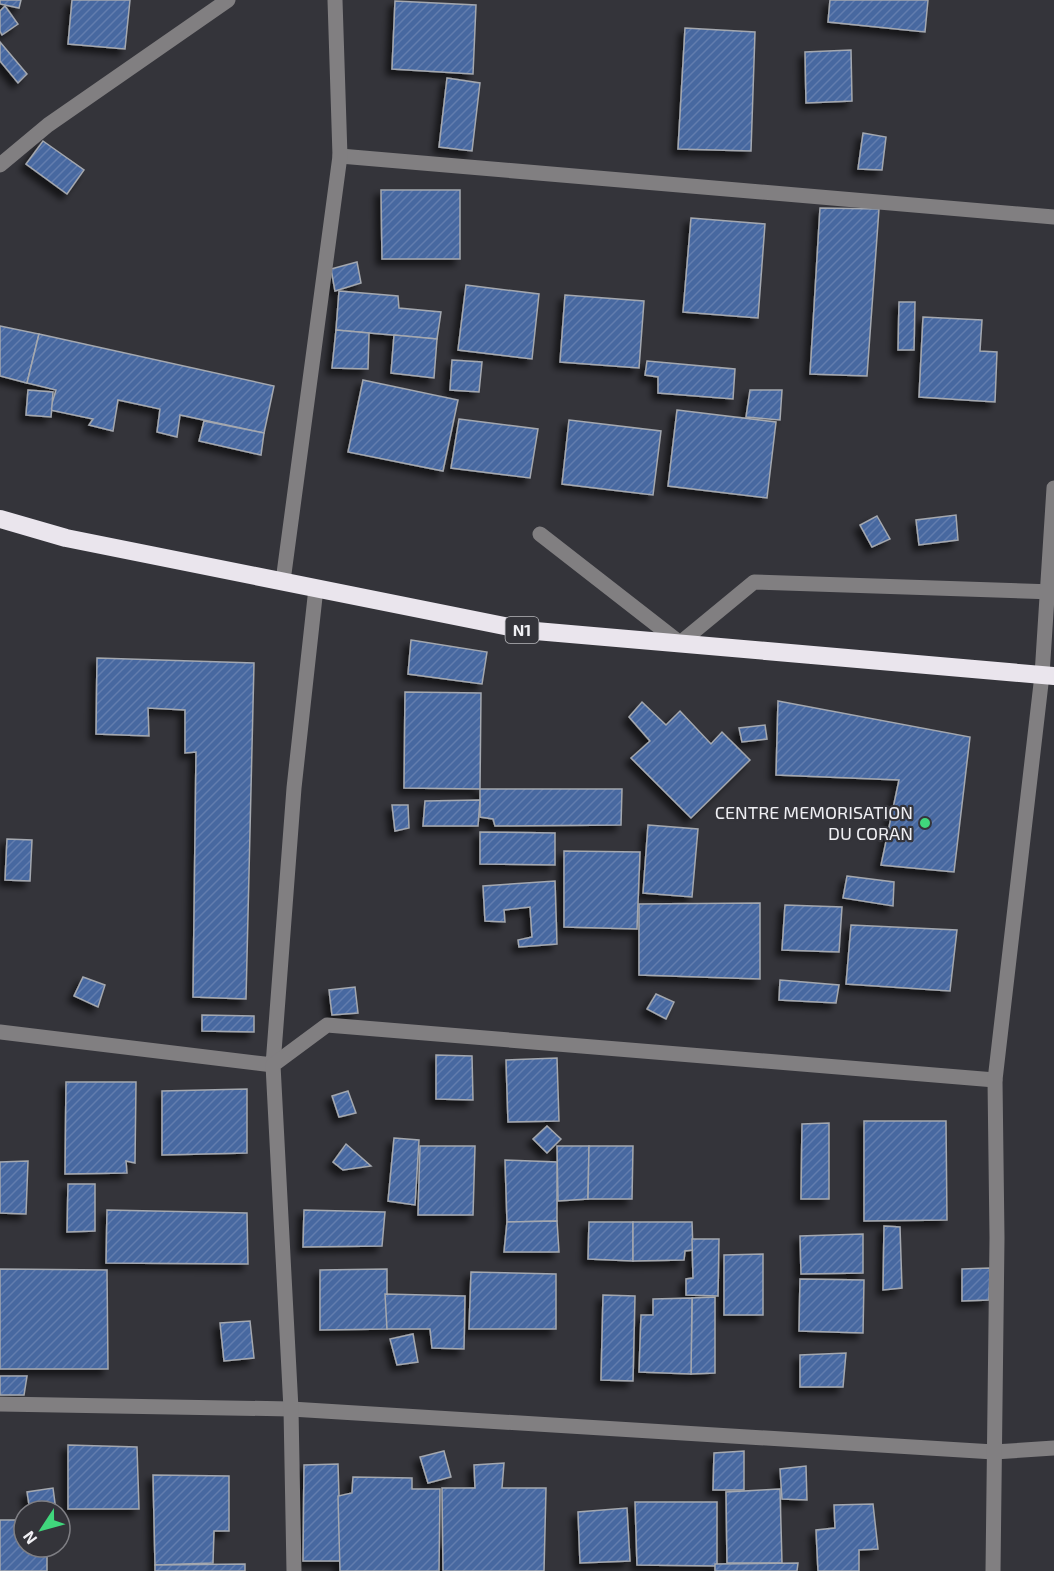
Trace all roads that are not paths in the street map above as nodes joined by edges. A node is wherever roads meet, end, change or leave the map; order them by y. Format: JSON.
{"nodes":[{"id":1,"x":228,"y":0,"type":"edge"},
{"id":2,"x":335,"y":0,"type":"edge"},
{"id":3,"x":340,"y":156,"type":"junction"},
{"id":4,"x":0,"y":165,"type":"edge"},
{"id":5,"x":1054,"y":217,"type":"edge"},
{"id":6,"x":1054,"y":488,"type":"edge"},
{"id":7,"x":0,"y":519,"type":"edge"},
{"id":8,"x":540,"y":534,"type":"dead end"},
{"id":9,"x":283,"y":581,"type":"junction"},
{"id":10,"x":316,"y":588,"type":"junction"},
{"id":11,"x":1051,"y":592,"type":"edge"},
{"id":12,"x":680,"y":643,"type":"junction"},
{"id":13,"x":1048,"y":676,"type":"edge"},
{"id":14,"x":0,"y":1032,"type":"edge"},
{"id":15,"x":273,"y":1065,"type":"junction"},
{"id":16,"x":995,"y":1080,"type":"junction"},
{"id":17,"x":0,"y":1404,"type":"edge"},
{"id":18,"x":291,"y":1409,"type":"junction"},
{"id":19,"x":1054,"y":1448,"type":"edge"},
{"id":20,"x":994,"y":1452,"type":"junction"},
{"id":21,"x":294,"y":1571,"type":"edge"},
{"id":22,"x":993,"y":1571,"type":"edge"}],
"edges":[{"from":1,"to":4,"type":"street"},
{"from":2,"to":3,"type":"street"},
{"from":3,"to":5,"type":"street"},
{"from":3,"to":9,"type":"street"},
{"from":6,"to":11,"type":"street"},
{"from":7,"to":9,"type":"highway","number":"N1"},
{"from":8,"to":12,"type":"street"},
{"from":9,"to":10,"type":"highway","number":"N1"},
{"from":10,"to":12,"type":"highway","number":"N1"},
{"from":10,"to":15,"type":"street"},
{"from":11,"to":12,"type":"street"},
{"from":11,"to":13,"type":"street"},
{"from":12,"to":13,"type":"highway","number":"N1"},
{"from":13,"to":16,"type":"street"},
{"from":14,"to":15,"type":"street"},
{"from":15,"to":16,"type":"street"},
{"from":15,"to":18,"type":"street"},
{"from":16,"to":20,"type":"street"},
{"from":17,"to":18,"type":"street"},
{"from":18,"to":20,"type":"street"},
{"from":18,"to":21,"type":"street"},
{"from":19,"to":20,"type":"street"},
{"from":20,"to":22,"type":"street"}]}
